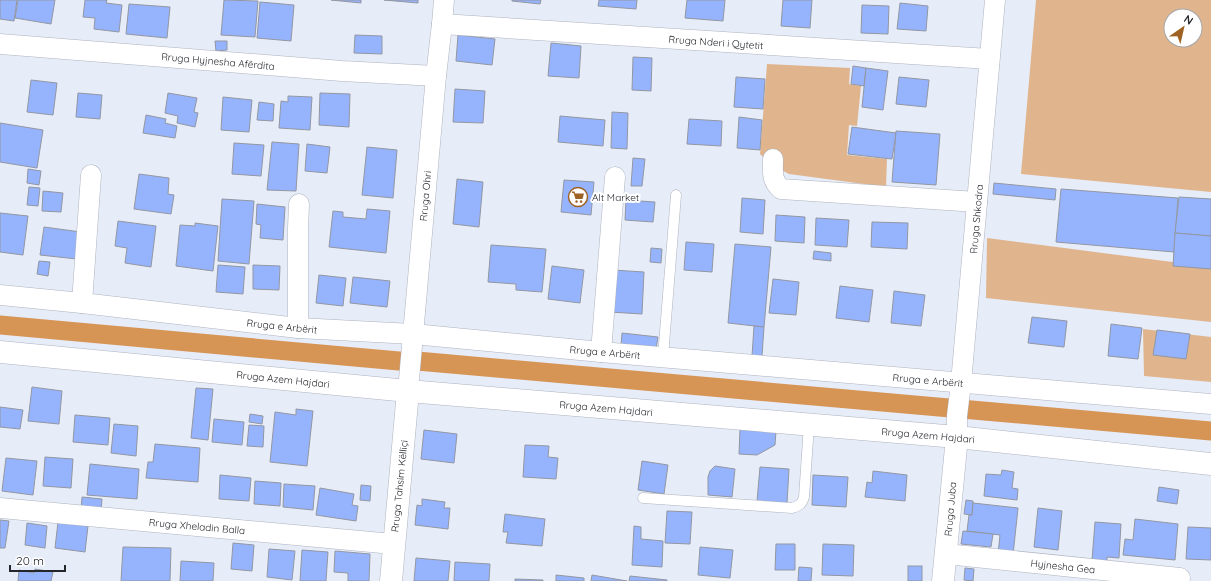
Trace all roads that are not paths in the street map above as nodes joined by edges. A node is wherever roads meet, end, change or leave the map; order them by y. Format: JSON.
{"nodes":[{"id":1,"x":444,"y":0,"type":"edge"},
{"id":2,"x":995,"y":0,"type":"edge"},
{"id":3,"x":442,"y":24,"type":"junction"},
{"id":4,"x":0,"y":44,"type":"edge"},
{"id":5,"x":989,"y":59,"type":"junction"},
{"id":6,"x":436,"y":76,"type":"junction"},
{"id":7,"x":773,"y":159,"type":"dead end"},
{"id":8,"x":91,"y":175,"type":"dead end"},
{"id":9,"x":615,"y":177,"type":"dead end"},
{"id":10,"x":676,"y":195,"type":"dead end"},
{"id":11,"x":977,"y":202,"type":"junction"},
{"id":12,"x":299,"y":204,"type":"dead end"},
{"id":13,"x":0,"y":295,"type":"edge"},
{"id":14,"x":82,"y":303,"type":"junction"},
{"id":15,"x":298,"y":328,"type":"junction"},
{"id":16,"x":412,"y":341,"type":"junction"},
{"id":17,"x":0,"y":352,"type":"edge"},
{"id":18,"x":601,"y":352,"type":"junction"},
{"id":19,"x":662,"y":357,"type":"junction"},
{"id":20,"x":961,"y":383,"type":"junction"},
{"id":21,"x":408,"y":386,"type":"junction"},
{"id":22,"x":1211,"y":404,"type":"edge"},
{"id":23,"x":809,"y":425,"type":"junction"},
{"id":24,"x":957,"y":437,"type":"junction"},
{"id":25,"x":1211,"y":464,"type":"edge"},
{"id":26,"x":643,"y":498,"type":"dead end"},
{"id":27,"x":0,"y":508,"type":"edge"},
{"id":28,"x":393,"y":544,"type":"junction"},
{"id":29,"x":946,"y":554,"type":"junction"},
{"id":30,"x":1180,"y":578,"type":"dead end"},
{"id":31,"x":391,"y":581,"type":"edge"},
{"id":32,"x":943,"y":581,"type":"edge"}],
"edges":[{"from":1,"to":3,"type":"street","name":"Rruga Ohri"},
{"from":2,"to":5,"type":"street","name":"Rruga Shkodra"},
{"from":3,"to":5,"type":"street","name":"Rruga Nderi i Qytetit"},
{"from":3,"to":6,"type":"street","name":"Rruga Ohri"},
{"from":4,"to":6,"type":"street","name":"Rruga Hyjnesha Afërdita"},
{"from":5,"to":11,"type":"street","name":"Rruga Shkodra"},
{"from":6,"to":16,"type":"street","name":"Rruga Ohri"},
{"from":7,"to":11,"type":"street"},
{"from":8,"to":14,"type":"street"},
{"from":9,"to":18,"type":"street"},
{"from":10,"to":19,"type":"lane"},
{"from":11,"to":20,"type":"street","name":"Rruga Shkodra"},
{"from":12,"to":15,"type":"street"},
{"from":13,"to":14,"type":"street","name":"Rruga e Arbërit"},
{"from":14,"to":15,"type":"street","name":"Rruga e Arbërit"},
{"from":15,"to":16,"type":"street","name":"Rruga e Arbërit"},
{"from":16,"to":18,"type":"street","name":"Rruga e Arbërit"},
{"from":16,"to":21,"type":"street","name":"Rruga Ohri"},
{"from":17,"to":21,"type":"street","name":"Rruga Azem Hajdari"},
{"from":18,"to":19,"type":"street","name":"Rruga e Arbërit"},
{"from":19,"to":20,"type":"street","name":"Rruga e Arbërit"},
{"from":20,"to":22,"type":"street","name":"Rruga e Arbërit"},
{"from":20,"to":24,"type":"street","name":"Rruga Shkodra"},
{"from":21,"to":23,"type":"street","name":"Rruga Azem Hajdari"},
{"from":21,"to":28,"type":"street","name":"Rruga Tahsim Këlliçi"},
{"from":23,"to":24,"type":"street","name":"Rruga Azem Hajdari"},
{"from":23,"to":26,"type":"lane"},
{"from":24,"to":25,"type":"street","name":"Rruga Azem Hajdari"},
{"from":24,"to":29,"type":"street","name":"Rruga Juba"},
{"from":27,"to":28,"type":"street","name":"Rruga Xheladin Balla"},
{"from":28,"to":31,"type":"street","name":"Rruga Tahsim Këlliçi"},
{"from":29,"to":30,"type":"street","name":"Hyjnesha Gea"},
{"from":29,"to":32,"type":"street","name":"Rruga Juba"}]}
